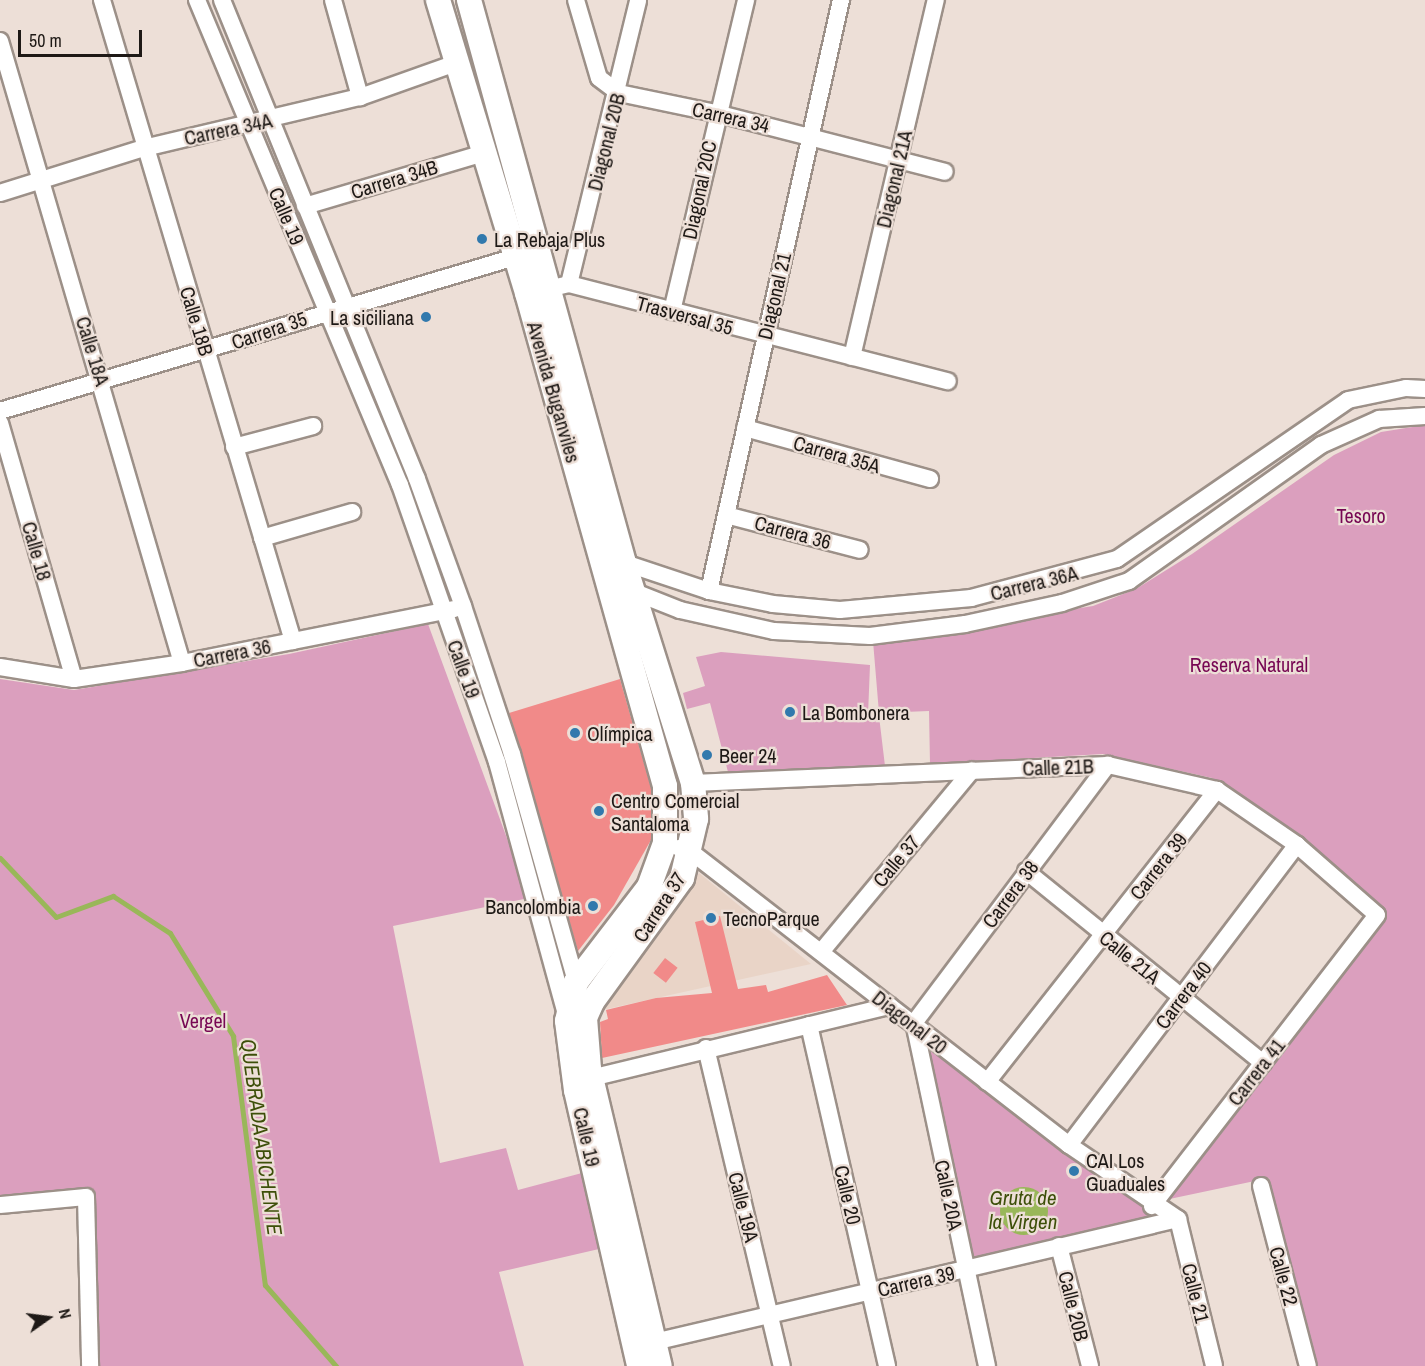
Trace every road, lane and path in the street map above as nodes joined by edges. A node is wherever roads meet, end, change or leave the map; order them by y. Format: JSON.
{"nodes":[{"id":1,"x":102,"y":0,"type":"edge"},
{"id":2,"x":197,"y":0,"type":"edge"},
{"id":3,"x":222,"y":0,"type":"edge"},
{"id":4,"x":333,"y":0,"type":"edge"},
{"id":5,"x":438,"y":0,"type":"edge"},
{"id":6,"x":469,"y":0,"type":"edge"},
{"id":7,"x":576,"y":0,"type":"edge"},
{"id":8,"x":638,"y":0,"type":"edge"},
{"id":9,"x":746,"y":0,"type":"edge"},
{"id":10,"x":841,"y":0,"type":"edge"},
{"id":11,"x":936,"y":0,"type":"edge"},
{"id":12,"x":0,"y":40,"type":"edge"},
{"id":13,"x":456,"y":63,"type":"junction"},
{"id":14,"x":619,"y":93,"type":"junction"},
{"id":15,"x":360,"y":97,"type":"junction"},
{"id":16,"x":716,"y":113,"type":"junction"},
{"id":17,"x":247,"y":121,"type":"junction"},
{"id":18,"x":269,"y":121,"type":"junction"},
{"id":19,"x":810,"y":135,"type":"junction"},
{"id":20,"x":144,"y":148,"type":"junction"},
{"id":21,"x":484,"y":153,"type":"junction"},
{"id":22,"x":897,"y":160,"type":"junction"},
{"id":23,"x":945,"y":172,"type":"dead end"},
{"id":24,"x":40,"y":182,"type":"junction"},
{"id":25,"x":0,"y":193,"type":"edge"},
{"id":26,"x":305,"y":206,"type":"junction"},
{"id":27,"x":527,"y":254,"type":"junction"},
{"id":28,"x":560,"y":286,"type":"junction"},
{"id":29,"x":527,"y":294,"type":"junction"},
{"id":30,"x":344,"y":305,"type":"junction"},
{"id":31,"x":327,"y":311,"type":"junction"},
{"id":32,"x":672,"y":311,"type":"junction"},
{"id":33,"x":765,"y":336,"type":"junction"},
{"id":34,"x":206,"y":352,"type":"junction"},
{"id":35,"x":852,"y":357,"type":"junction"},
{"id":36,"x":948,"y":381,"type":"dead end"},
{"id":37,"x":103,"y":382,"type":"junction"},
{"id":38,"x":1425,"y":389,"type":"edge"},
{"id":39,"x":0,"y":411,"type":"edge"},
{"id":40,"x":1425,"y":416,"type":"edge"},
{"id":41,"x":0,"y":423,"type":"edge"},
{"id":42,"x":313,"y":426,"type":"dead end"},
{"id":43,"x":745,"y":428,"type":"junction"},
{"id":44,"x":234,"y":447,"type":"junction"},
{"id":45,"x":930,"y":480,"type":"dead end"},
{"id":46,"x":352,"y":512,"type":"dead end"},
{"id":47,"x":726,"y":515,"type":"junction"},
{"id":48,"x":262,"y":538,"type":"junction"},
{"id":49,"x":860,"y":550,"type":"dead end"},
{"id":50,"x":600,"y":552,"type":"junction"},
{"id":51,"x":624,"y":563,"type":"junction"},
{"id":52,"x":608,"y":581,"type":"junction"},
{"id":53,"x":708,"y":591,"type":"junction"},
{"id":54,"x":635,"y":593,"type":"junction"},
{"id":55,"x":463,"y":606,"type":"junction"},
{"id":56,"x":443,"y":611,"type":"junction"},
{"id":57,"x":293,"y":641,"type":"junction"},
{"id":58,"x":182,"y":663,"type":"junction"},
{"id":59,"x":0,"y":667,"type":"edge"},
{"id":60,"x":74,"y":679,"type":"junction"},
{"id":61,"x":1108,"y":765,"type":"junction"},
{"id":62,"x":972,"y":770,"type":"junction"},
{"id":63,"x":693,"y":783,"type":"junction"},
{"id":64,"x":665,"y":786,"type":"joint"},
{"id":65,"x":1217,"y":790,"type":"junction"},
{"id":66,"x":665,"y":843,"type":"junction"},
{"id":67,"x":1297,"y":845,"type":"junction"},
{"id":68,"x":690,"y":851,"type":"junction"},
{"id":69,"x":1026,"y":871,"type":"junction"},
{"id":70,"x":1377,"y":915,"type":"joint"},
{"id":71,"x":1104,"y":936,"type":"junction"},
{"id":72,"x":821,"y":952,"type":"junction"},
{"id":73,"x":576,"y":982,"type":"junction"},
{"id":74,"x":1180,"y":998,"type":"junction"},
{"id":75,"x":889,"y":1006,"type":"junction"},
{"id":76,"x":576,"y":1019,"type":"junction"},
{"id":77,"x":914,"y":1023,"type":"junction"},
{"id":78,"x":809,"y":1025,"type":"junction"},
{"id":79,"x":706,"y":1048,"type":"junction"},
{"id":80,"x":1263,"y":1063,"type":"junction"},
{"id":81,"x":591,"y":1078,"type":"junction"},
{"id":82,"x":987,"y":1082,"type":"junction"},
{"id":83,"x":1069,"y":1145,"type":"junction"},
{"id":84,"x":1261,"y":1186,"type":"dead end"},
{"id":85,"x":0,"y":1205,"type":"edge"},
{"id":86,"x":1152,"y":1206,"type":"junction"},
{"id":87,"x":1178,"y":1219,"type":"junction"},
{"id":88,"x":1059,"y":1246,"type":"junction"},
{"id":89,"x":965,"y":1270,"type":"junction"},
{"id":90,"x":871,"y":1292,"type":"junction"},
{"id":91,"x":770,"y":1315,"type":"junction"},
{"id":92,"x":654,"y":1342,"type":"junction"},
{"id":93,"x":90,"y":1366,"type":"edge"},
{"id":94,"x":639,"y":1366,"type":"edge"},
{"id":95,"x":660,"y":1366,"type":"edge"},
{"id":96,"x":782,"y":1366,"type":"edge"},
{"id":97,"x":887,"y":1366,"type":"edge"},
{"id":98,"x":987,"y":1366,"type":"edge"},
{"id":99,"x":1090,"y":1366,"type":"edge"},
{"id":100,"x":1214,"y":1366,"type":"edge"},
{"id":101,"x":1308,"y":1366,"type":"edge"}],
"edges":[{"from":1,"to":20,"type":"street","name":"Calle 18B"},
{"from":2,"to":17,"type":"street","name":"Calle 19"},
{"from":3,"to":18,"type":"street","name":"Calle 19"},
{"from":4,"to":15,"type":"street"},
{"from":5,"to":13,"type":"main road","name":"Avenida Buganviles"},
{"from":6,"to":27,"type":"main road","name":"Avenida Buganviles"},
{"from":7,"to":14,"type":"street"},
{"from":8,"to":14,"type":"street","name":"Diagonal 20B"},
{"from":9,"to":16,"type":"street","name":"Diagonal 20C"},
{"from":10,"to":19,"type":"street","name":"Diagonal 21"},
{"from":11,"to":22,"type":"street","name":"Diagonal 21A"},
{"from":12,"to":24,"type":"street","name":"Calle 18A"},
{"from":13,"to":15,"type":"street","name":"Carrera 34A"},
{"from":13,"to":21,"type":"main road","name":"Avenida Buganviles"},
{"from":14,"to":16,"type":"street","name":"Carrera 34"},
{"from":14,"to":28,"type":"street","name":"Diagonal 20B"},
{"from":15,"to":18,"type":"street","name":"Carrera 34A"},
{"from":16,"to":19,"type":"street","name":"Carrera 34"},
{"from":16,"to":32,"type":"street","name":"Diagonal 20C"},
{"from":17,"to":18,"type":"street","name":"Carrera 34A"},
{"from":17,"to":20,"type":"street","name":"Carrera 34A"},
{"from":17,"to":31,"type":"street","name":"Calle 19"},
{"from":18,"to":26,"type":"street","name":"Calle 19"},
{"from":19,"to":22,"type":"street","name":"Carrera 34"},
{"from":19,"to":33,"type":"street","name":"Diagonal 21"},
{"from":20,"to":24,"type":"street","name":"Carrera 34A"},
{"from":20,"to":34,"type":"street","name":"Calle 18B"},
{"from":21,"to":26,"type":"street","name":"Carrera 34B"},
{"from":21,"to":27,"type":"main road","name":"Avenida Buganviles"},
{"from":22,"to":23,"type":"street","name":"Carrera 34"},
{"from":22,"to":35,"type":"street","name":"Diagonal 21A"},
{"from":24,"to":25,"type":"street","name":"Carrera 34A"},
{"from":24,"to":37,"type":"street","name":"Calle 18A"},
{"from":26,"to":30,"type":"street","name":"Calle 19"},
{"from":27,"to":28,"type":"main road","name":"Avenida Buganviles"},
{"from":27,"to":29,"type":"main road","name":"Avenida Buganviles"},
{"from":27,"to":30,"type":"street","name":"Carrera 35"},
{"from":28,"to":29,"type":"street","name":"Trasversal 35"},
{"from":28,"to":32,"type":"street","name":"Trasversal 35"},
{"from":28,"to":51,"type":"main road","name":"Avenida Buganviles"},
{"from":29,"to":50,"type":"main road","name":"Avenida Buganviles"},
{"from":30,"to":31,"type":"street","name":"Carrera 35"},
{"from":30,"to":55,"type":"street","name":"Calle 19"},
{"from":31,"to":34,"type":"street","name":"Carrera 35"},
{"from":31,"to":56,"type":"street","name":"Calle 19"},
{"from":32,"to":33,"type":"street","name":"Trasversal 35"},
{"from":33,"to":35,"type":"street","name":"Trasversal 35"},
{"from":33,"to":43,"type":"street","name":"Diagonal 21"},
{"from":34,"to":37,"type":"street","name":"Carrera 35"},
{"from":34,"to":44,"type":"street","name":"Calle 18B"},
{"from":35,"to":36,"type":"street","name":"Trasversal 35"},
{"from":37,"to":39,"type":"street","name":"Carrera 35"},
{"from":37,"to":58,"type":"street","name":"Calle 18A"},
{"from":38,"to":53,"type":"street","name":"Carrera 36A"},
{"from":40,"to":54,"type":"street","name":"Carrera 36A"},
{"from":41,"to":60,"type":"street","name":"Calle 18"},
{"from":42,"to":44,"type":"street"},
{"from":43,"to":45,"type":"street","name":"Carrera 35A"},
{"from":43,"to":47,"type":"street","name":"Diagonal 21"},
{"from":44,"to":48,"type":"street","name":"Calle 18B"},
{"from":46,"to":48,"type":"street"},
{"from":47,"to":49,"type":"street","name":"Carrera 36"},
{"from":47,"to":53,"type":"street","name":"Diagonal 21"},
{"from":48,"to":57,"type":"street","name":"Calle 18B"},
{"from":50,"to":51,"type":"street","name":"Carrera 36A"},
{"from":50,"to":52,"type":"main road","name":"Avenida Buganviles"},
{"from":51,"to":53,"type":"street","name":"Carrera 36A"},
{"from":51,"to":54,"type":"main road","name":"Avenida Buganviles"},
{"from":52,"to":54,"type":"street","name":"Carrera 36A"},
{"from":52,"to":64,"type":"main road","name":"Avenida Buganviles"},
{"from":54,"to":63,"type":"main road","name":"Avenida Buganviles"},
{"from":55,"to":56,"type":"street","name":"Carrera 36"},
{"from":55,"to":73,"type":"street","name":"Calle 19"},
{"from":56,"to":57,"type":"street","name":"Carrera 36"},
{"from":56,"to":76,"type":"street","name":"Calle 19"},
{"from":57,"to":58,"type":"street","name":"Carrera 36"},
{"from":58,"to":60,"type":"street","name":"Carrera 36"},
{"from":59,"to":60,"type":"street","name":"Carrera 36"},
{"from":61,"to":62,"type":"street","name":"Calle 21B"},
{"from":61,"to":65,"type":"street","name":"Calle 21B"},
{"from":61,"to":69,"type":"street","name":"Carrera 38"},
{"from":62,"to":63,"type":"street","name":"Calle 21B"},
{"from":62,"to":72,"type":"street","name":"Calle 37"},
{"from":63,"to":68,"type":"main road","name":"Carrera 37"},
{"from":64,"to":66,"type":"main road","name":"Carrera 37"},
{"from":65,"to":67,"type":"street","name":"Calle 21B"},
{"from":65,"to":71,"type":"street","name":"Carrera 39"},
{"from":66,"to":68,"type":"street","name":"Diagonal 20"},
{"from":66,"to":73,"type":"main road","name":"Carrera 37"},
{"from":67,"to":70,"type":"street","name":"Calle 21B"},
{"from":67,"to":74,"type":"street","name":"Carrera 40"},
{"from":68,"to":72,"type":"street","name":"Diagonal 20"},
{"from":68,"to":76,"type":"main road","name":"Carrera 37"},
{"from":69,"to":71,"type":"street","name":"Calle 21A"},
{"from":69,"to":77,"type":"street","name":"Carrera 38"},
{"from":70,"to":80,"type":"street","name":"Carrera 41"},
{"from":71,"to":74,"type":"street","name":"Calle 21A"},
{"from":71,"to":82,"type":"street","name":"Carrera 39"},
{"from":72,"to":75,"type":"street","name":"Diagonal 20"},
{"from":73,"to":76,"type":"main road","name":"Carrera 37"},
{"from":74,"to":80,"type":"street","name":"Calle 21A"},
{"from":74,"to":83,"type":"street","name":"Carrera 40"},
{"from":75,"to":77,"type":"street","name":"Diagonal 20"},
{"from":75,"to":78,"type":"street"},
{"from":76,"to":81,"type":"main road","name":"Calle 19"},
{"from":76,"to":94,"type":"main road","name":"Calle 19"},
{"from":77,"to":82,"type":"street","name":"Diagonal 20"},
{"from":77,"to":89,"type":"street","name":"Calle 20A"},
{"from":78,"to":79,"type":"street"},
{"from":78,"to":90,"type":"street","name":"Calle 20"},
{"from":79,"to":81,"type":"street"},
{"from":79,"to":91,"type":"street","name":"Calle 19A"},
{"from":80,"to":86,"type":"street","name":"Carrera 41"},
{"from":81,"to":92,"type":"main road","name":"Calle 19"},
{"from":82,"to":83,"type":"street","name":"Diagonal 20"},
{"from":83,"to":86,"type":"street","name":"Diagonal 20"},
{"from":84,"to":101,"type":"street","name":"Calle 22"},
{"from":85,"to":93,"type":"street"},
{"from":86,"to":87,"type":"street"},
{"from":87,"to":88,"type":"street","name":"Carrera 39"},
{"from":87,"to":100,"type":"street","name":"Calle 21"},
{"from":88,"to":89,"type":"street","name":"Carrera 39"},
{"from":88,"to":99,"type":"street","name":"Calle 20B"},
{"from":89,"to":90,"type":"street","name":"Carrera 39"},
{"from":89,"to":98,"type":"street","name":"Calle 20A"},
{"from":90,"to":91,"type":"street","name":"Carrera 39"},
{"from":90,"to":97,"type":"street","name":"Calle 20"},
{"from":91,"to":92,"type":"street","name":"Carrera 39"},
{"from":91,"to":96,"type":"street","name":"Calle 19A"},
{"from":92,"to":95,"type":"main road","name":"Calle 19"}]}
